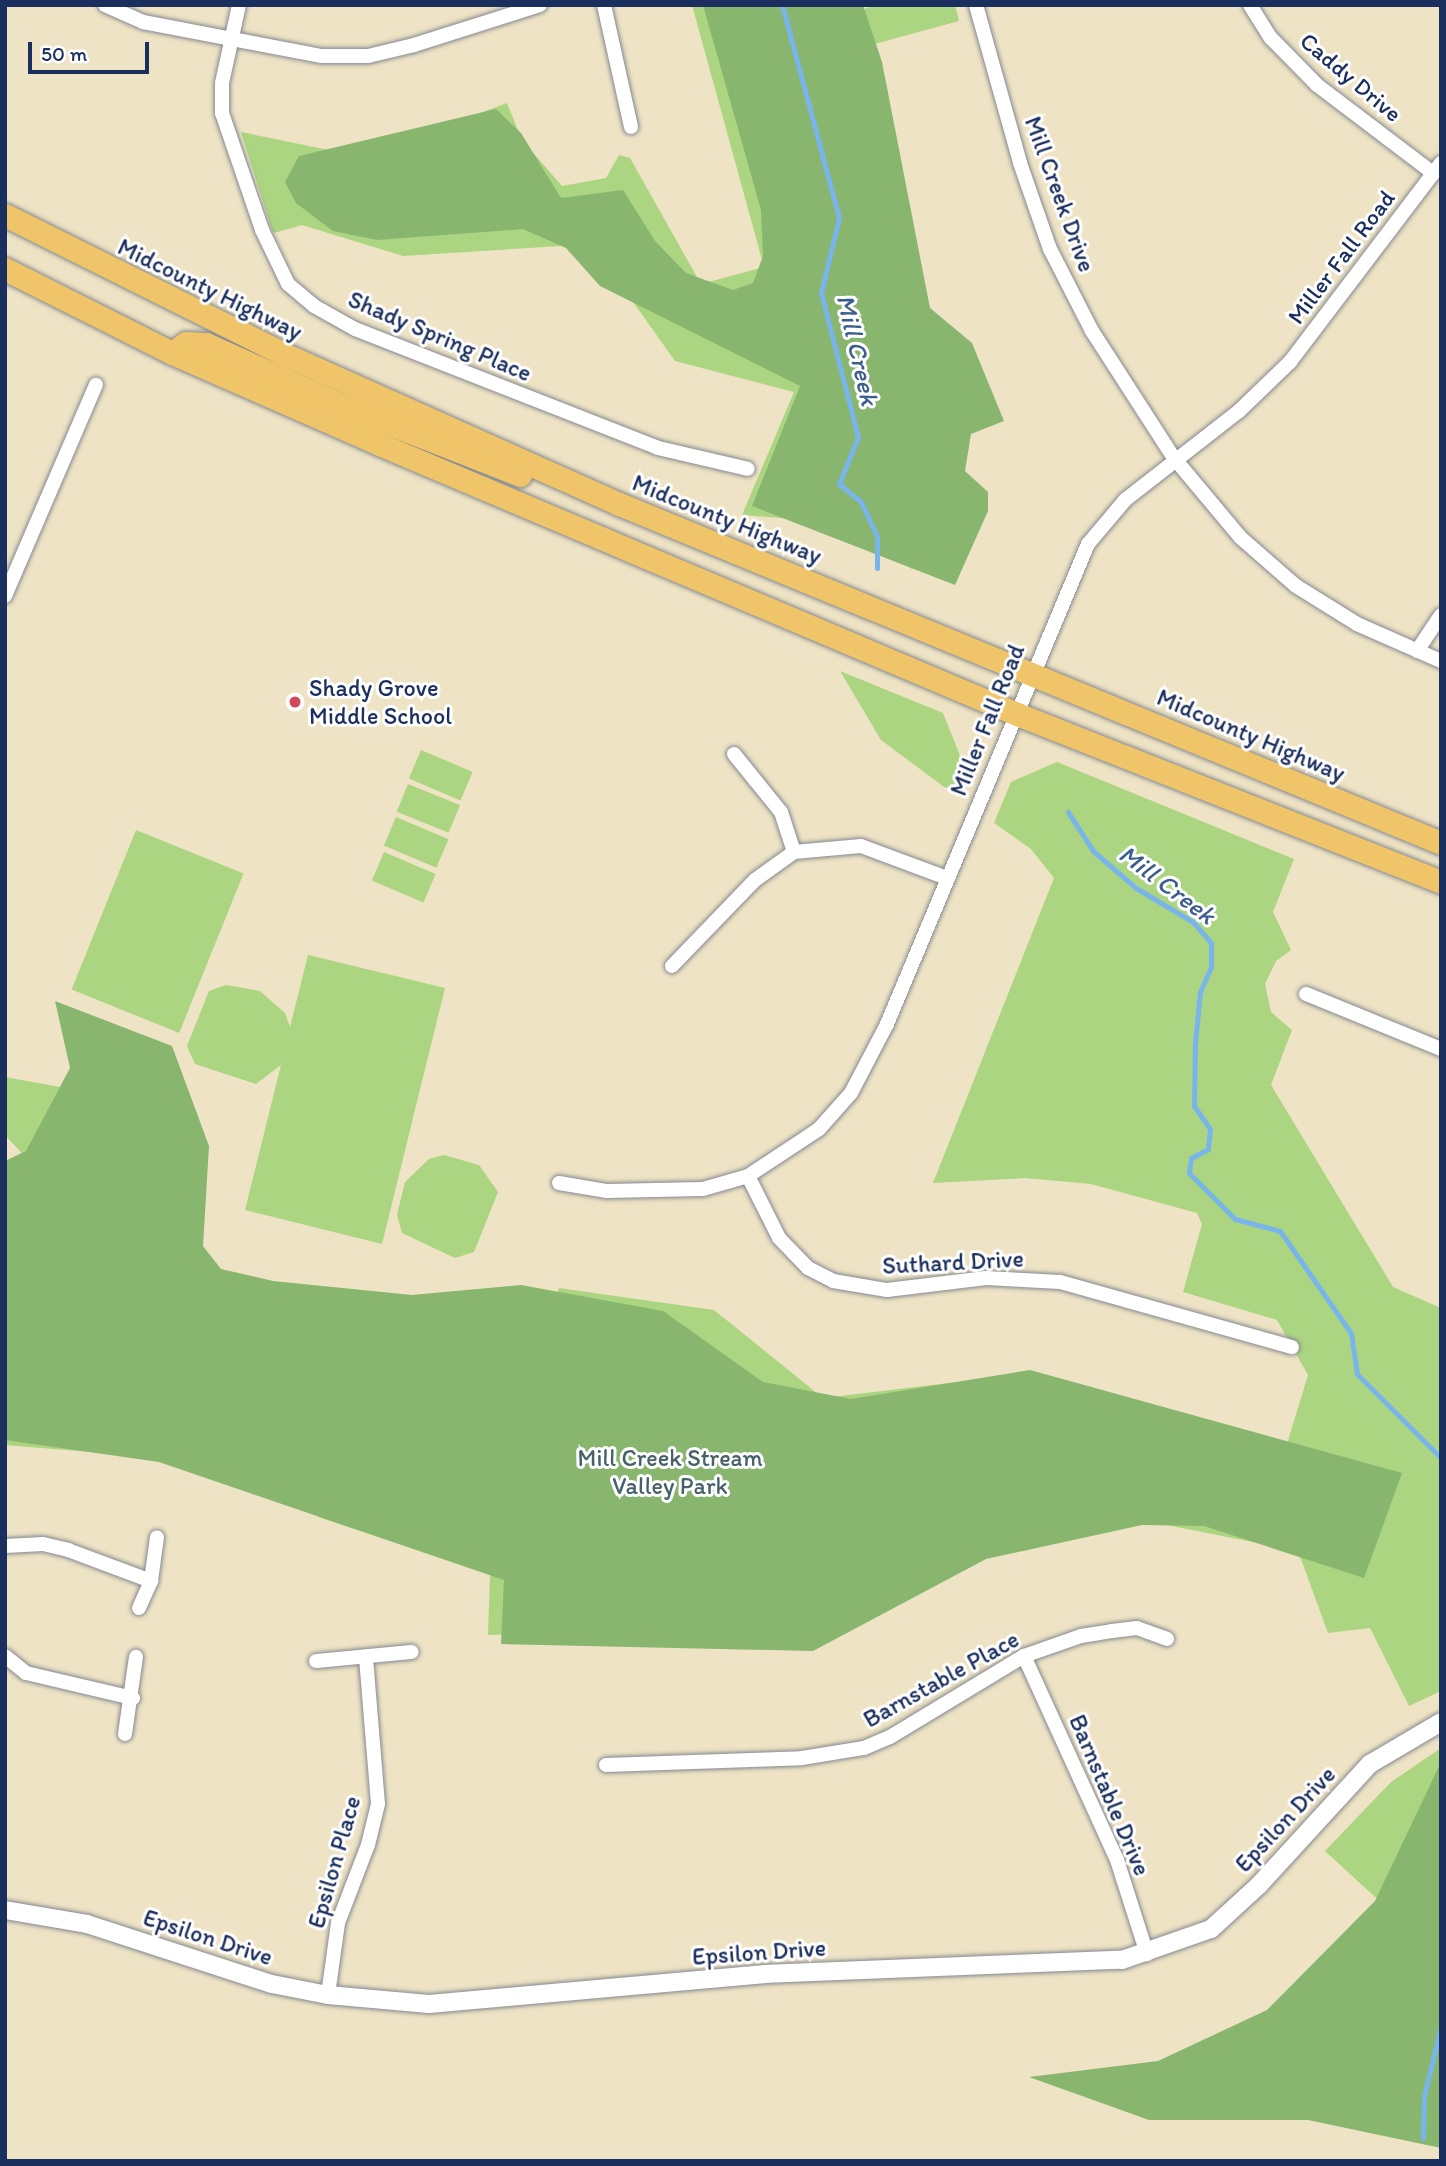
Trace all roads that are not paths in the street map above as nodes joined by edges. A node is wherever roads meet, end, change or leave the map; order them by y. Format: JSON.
{"nodes":[{"id":1,"x":105,"y":5,"type":"edge"},
{"id":2,"x":239,"y":5,"type":"edge"},
{"id":3,"x":540,"y":5,"type":"edge"},
{"id":4,"x":604,"y":5,"type":"edge"},
{"id":5,"x":976,"y":5,"type":"edge"},
{"id":6,"x":1250,"y":5,"type":"edge"},
{"id":7,"x":232,"y":38,"type":"junction"},
{"id":8,"x":632,"y":127,"type":"dead end"},
{"id":9,"x":1437,"y":168,"type":"edge"},
{"id":10,"x":5,"y":215,"type":"edge"},
{"id":11,"x":5,"y":269,"type":"edge"},
{"id":12,"x":172,"y":353,"type":"junction"},
{"id":13,"x":96,"y":385,"type":"dead end"},
{"id":14,"x":1174,"y":458,"type":"junction"},
{"id":15,"x":748,"y":469,"type":"dead end"},
{"id":16,"x":619,"y":503,"type":"junction"},
{"id":17,"x":5,"y":596,"type":"edge"},
{"id":18,"x":1441,"y":615,"type":"edge"},
{"id":19,"x":1416,"y":651,"type":"junction"},
{"id":20,"x":1441,"y":661,"type":"edge"},
{"id":21,"x":1031,"y":673,"type":"junction"},
{"id":22,"x":1017,"y":714,"type":"junction"},
{"id":23,"x":734,"y":754,"type":"dead end"},
{"id":24,"x":1441,"y":843,"type":"edge"},
{"id":25,"x":794,"y":852,"type":"junction"},
{"id":26,"x":947,"y":878,"type":"junction"},
{"id":27,"x":1441,"y":883,"type":"edge"},
{"id":28,"x":672,"y":966,"type":"dead end"},
{"id":29,"x":1306,"y":994,"type":"dead end"},
{"id":30,"x":1441,"y":1049,"type":"edge"},
{"id":31,"x":748,"y":1176,"type":"junction"},
{"id":32,"x":559,"y":1183,"type":"dead end"},
{"id":33,"x":1292,"y":1347,"type":"dead end"},
{"id":34,"x":156,"y":1537,"type":"dead end"},
{"id":35,"x":5,"y":1546,"type":"edge"},
{"id":36,"x":151,"y":1581,"type":"junction"},
{"id":37,"x":139,"y":1608,"type":"dead end"},
{"id":38,"x":1167,"y":1639,"type":"dead end"},
{"id":39,"x":412,"y":1652,"type":"dead end"},
{"id":40,"x":1024,"y":1656,"type":"junction"},
{"id":41,"x":5,"y":1657,"type":"edge"},
{"id":42,"x":136,"y":1657,"type":"dead end"},
{"id":43,"x":366,"y":1657,"type":"junction"},
{"id":44,"x":316,"y":1661,"type":"dead end"},
{"id":45,"x":133,"y":1698,"type":"junction"},
{"id":46,"x":1441,"y":1722,"type":"edge"},
{"id":47,"x":125,"y":1734,"type":"dead end"},
{"id":48,"x":606,"y":1765,"type":"dead end"},
{"id":49,"x":5,"y":1910,"type":"edge"},
{"id":50,"x":1147,"y":1954,"type":"junction"},
{"id":51,"x":328,"y":1995,"type":"junction"}],
"edges":[{"from":1,"to":7,"type":"street"},
{"from":2,"to":7,"type":"street","name":"Shady Spring Place"},
{"from":3,"to":7,"type":"street"},
{"from":4,"to":8,"type":"street"},
{"from":5,"to":14,"type":"street","name":"Mill Creek Drive"},
{"from":6,"to":9,"type":"street","name":"Caddy Drive"},
{"from":7,"to":15,"type":"street","name":"Shady Spring Place"},
{"from":9,"to":14,"type":"street","name":"Miller Fall Road"},
{"from":10,"to":16,"type":"main road","name":"Midcounty Highway"},
{"from":11,"to":12,"type":"main road"},
{"from":12,"to":16,"type":"main road"},
{"from":12,"to":22,"type":"main road"},
{"from":13,"to":17,"type":"street"},
{"from":14,"to":19,"type":"street","name":"Mill Creek Drive"},
{"from":14,"to":21,"type":"street","name":"Miller Fall Road"},
{"from":16,"to":21,"type":"main road","name":"Midcounty Highway"},
{"from":18,"to":19,"type":"street"},
{"from":19,"to":20,"type":"street","name":"Mill Creek Drive"},
{"from":21,"to":22,"type":"street","name":"Miller Fall Road"},
{"from":21,"to":24,"type":"main road","name":"Midcounty Highway"},
{"from":22,"to":26,"type":"street","name":"Miller Fall Road"},
{"from":22,"to":27,"type":"main road"},
{"from":23,"to":25,"type":"street"},
{"from":25,"to":26,"type":"street"},
{"from":25,"to":28,"type":"street"},
{"from":26,"to":31,"type":"street","name":"Miller Fall Road"},
{"from":29,"to":30,"type":"street"},
{"from":31,"to":32,"type":"street","name":"Miller Fall Road"},
{"from":31,"to":33,"type":"street","name":"Suthard Drive"},
{"from":34,"to":36,"type":"street"},
{"from":35,"to":36,"type":"street"},
{"from":36,"to":37,"type":"street"},
{"from":38,"to":40,"type":"street","name":"Barnstable Place"},
{"from":39,"to":43,"type":"street"},
{"from":40,"to":48,"type":"street","name":"Barnstable Place"},
{"from":40,"to":50,"type":"street","name":"Barnstable Drive"},
{"from":41,"to":45,"type":"street"},
{"from":42,"to":45,"type":"street"},
{"from":43,"to":44,"type":"street"},
{"from":43,"to":51,"type":"street","name":"Epsilon Place"},
{"from":45,"to":47,"type":"street"},
{"from":46,"to":50,"type":"street","name":"Epsilon Drive"},
{"from":49,"to":51,"type":"street","name":"Epsilon Drive"},
{"from":50,"to":51,"type":"street","name":"Epsilon Drive"}]}
